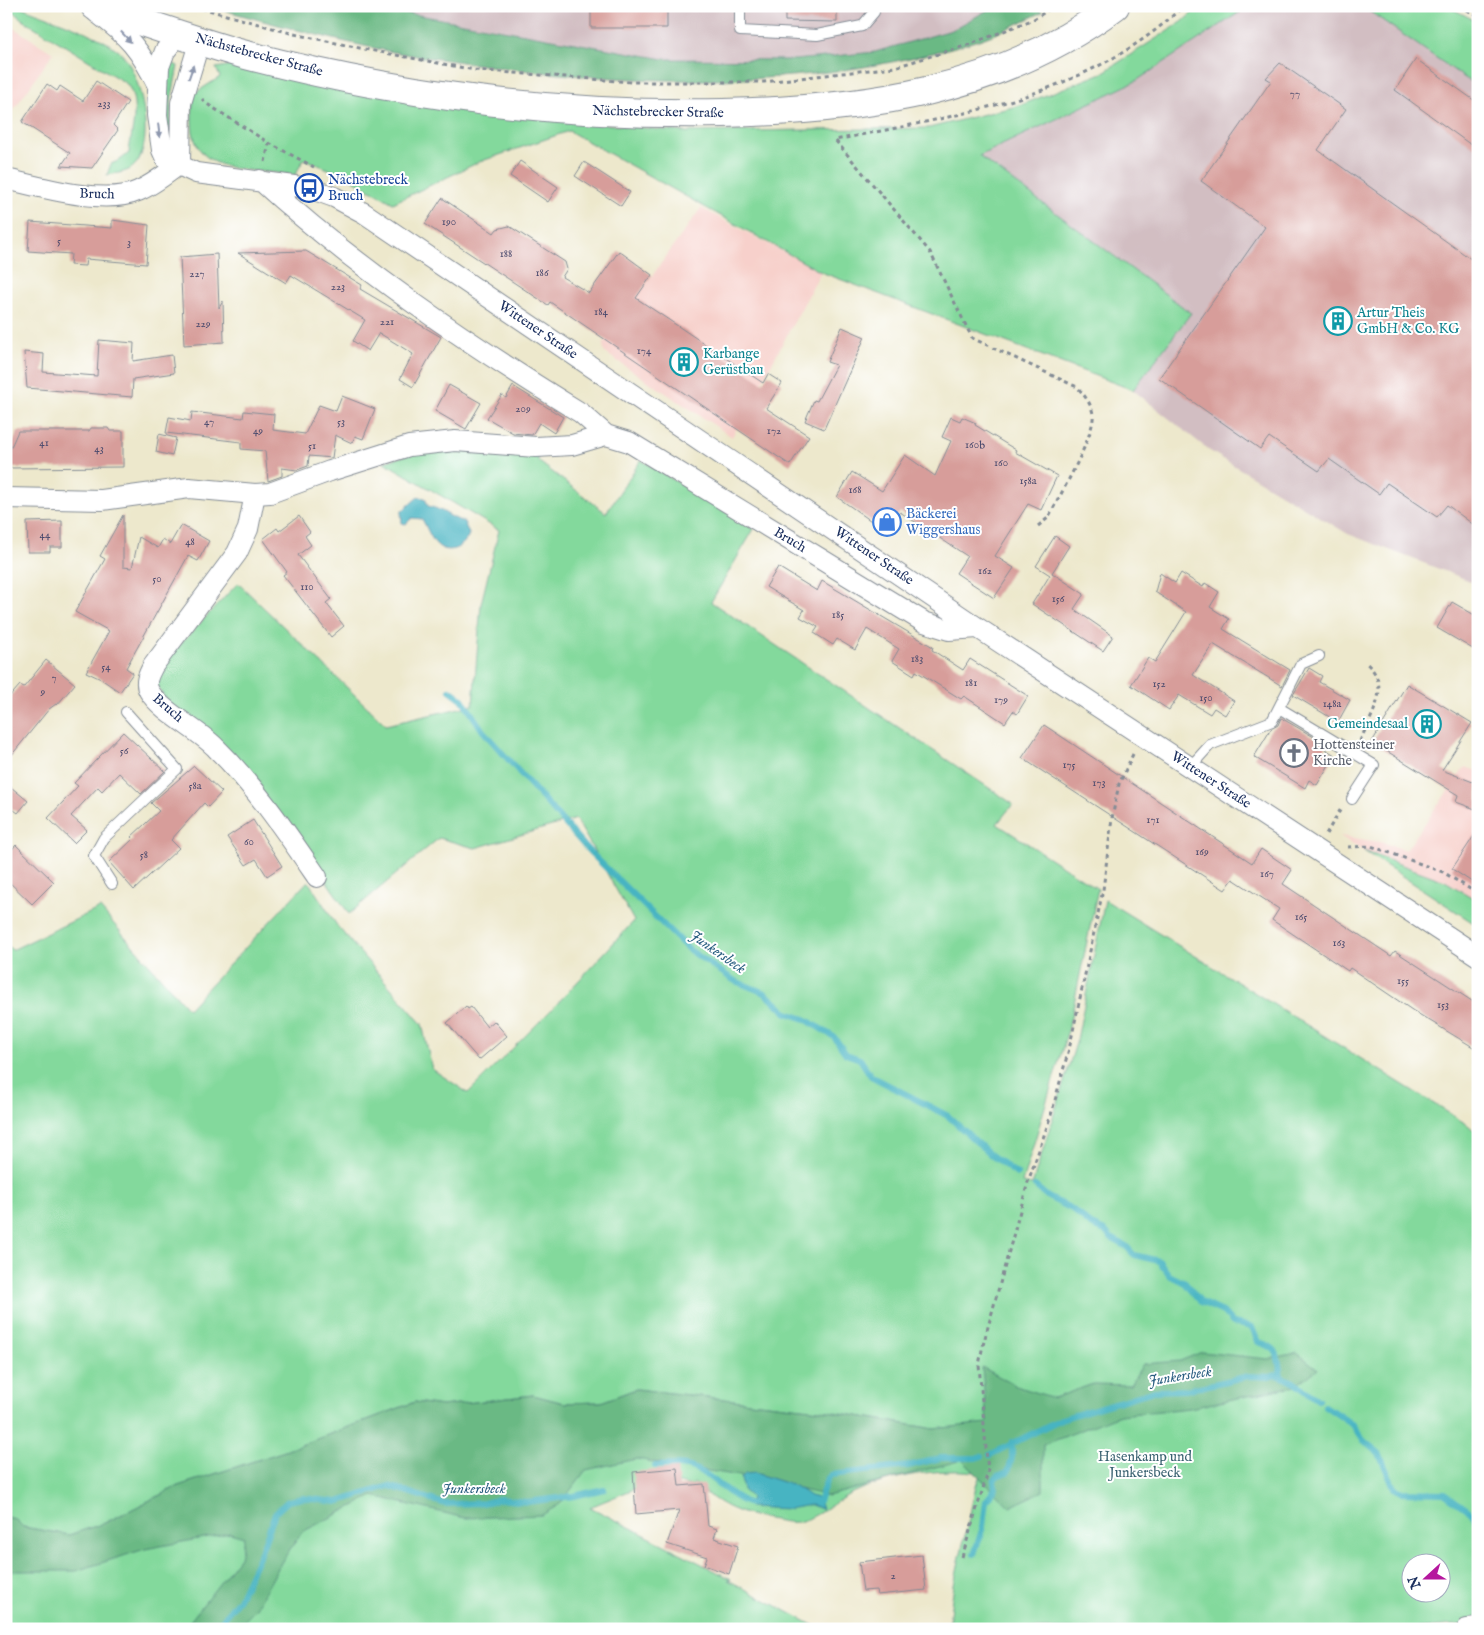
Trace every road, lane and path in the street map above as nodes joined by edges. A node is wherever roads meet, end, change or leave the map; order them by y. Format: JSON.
{"nodes":[{"id":1,"x":88,"y":6,"type":"edge"},
{"id":2,"x":95,"y":6,"type":"edge"},
{"id":3,"x":194,"y":6,"type":"edge"},
{"id":4,"x":740,"y":6,"type":"edge"},
{"id":5,"x":873,"y":6,"type":"edge"},
{"id":6,"x":1054,"y":6,"type":"edge"},
{"id":7,"x":1115,"y":6,"type":"edge"},
{"id":8,"x":1183,"y":6,"type":"edge"},
{"id":9,"x":1460,"y":6,"type":"edge"},
{"id":10,"x":1478,"y":16,"type":"edge"},
{"id":11,"x":195,"y":38,"type":"junction"},
{"id":12,"x":159,"y":87,"type":"junction"},
{"id":13,"x":202,"y":90,"type":"dead end"},
{"id":14,"x":180,"y":164,"type":"junction"},
{"id":15,"x":316,"y":168,"type":"dead end"},
{"id":16,"x":6,"y":179,"type":"edge"},
{"id":17,"x":260,"y":180,"type":"junction"},
{"id":18,"x":606,"y":436,"type":"junction"},
{"id":19,"x":255,"y":494,"type":"junction"},
{"id":20,"x":6,"y":498,"type":"edge"},
{"id":21,"x":1038,"y":526,"type":"dead end"},
{"id":22,"x":978,"y":628,"type":"junction"},
{"id":23,"x":1319,"y":656,"type":"dead end"},
{"id":24,"x":1366,"y":663,"type":"dead end"},
{"id":25,"x":1278,"y":708,"type":"junction"},
{"id":26,"x":126,"y":712,"type":"dead end"},
{"id":27,"x":1142,"y":736,"type":"junction"},
{"id":28,"x":1354,"y":753,"type":"junction"},
{"id":29,"x":1190,"y":767,"type":"junction"},
{"id":30,"x":1349,"y":801,"type":"joint"},
{"id":31,"x":1317,"y":848,"type":"junction"},
{"id":32,"x":317,"y":876,"type":"dead end"},
{"id":33,"x":112,"y":884,"type":"dead end"},
{"id":34,"x":1478,"y":894,"type":"edge"},
{"id":35,"x":1478,"y":956,"type":"edge"},
{"id":36,"x":962,"y":1557,"type":"dead end"},
{"id":37,"x":1478,"y":1628,"type":"edge"},
{"id":38,"x":1467,"y":1629,"type":"edge"}],
"edges":[{"from":1,"to":12,"type":"street","one_way":true},
{"from":2,"to":11,"type":"main road"},
{"from":3,"to":6,"type":"path"},
{"from":4,"to":5,"type":"lane"},
{"from":7,"to":11,"type":"main road","name":"Nächstebrecker Straße"},
{"from":8,"to":21,"type":"path"},
{"from":9,"to":10,"type":"path"},
{"from":11,"to":12,"type":"street","name":"Wittener Straße"},
{"from":14,"to":11,"type":"street","one_way":true},
{"from":12,"to":14,"type":"street","name":"Wittener Straße","one_way":true},
{"from":13,"to":15,"type":"path"},
{"from":14,"to":16,"type":"street","name":"Bruch"},
{"from":14,"to":17,"type":"street","name":"Wittener Straße"},
{"from":17,"to":18,"type":"street","name":"Bruch"},
{"from":17,"to":22,"type":"street","name":"Wittener Straße"},
{"from":18,"to":19,"type":"street"},
{"from":18,"to":22,"type":"street","name":"Bruch"},
{"from":19,"to":20,"type":"street"},
{"from":19,"to":32,"type":"street","name":"Bruch"},
{"from":22,"to":27,"type":"street","name":"Wittener Straße"},
{"from":23,"to":25,"type":"lane"},
{"from":24,"to":28,"type":"path"},
{"from":25,"to":28,"type":"lane"},
{"from":25,"to":29,"type":"lane"},
{"from":26,"to":33,"type":"lane"},
{"from":27,"to":29,"type":"street","name":"Wittener Straße"},
{"from":27,"to":36,"type":"path"},
{"from":28,"to":30,"type":"lane"},
{"from":29,"to":31,"type":"street","name":"Wittener Straße"},
{"from":30,"to":31,"type":"path"},
{"from":31,"to":34,"type":"path"},
{"from":31,"to":35,"type":"street","name":"Wittener Straße"},
{"from":37,"to":38,"type":"street"}]}
